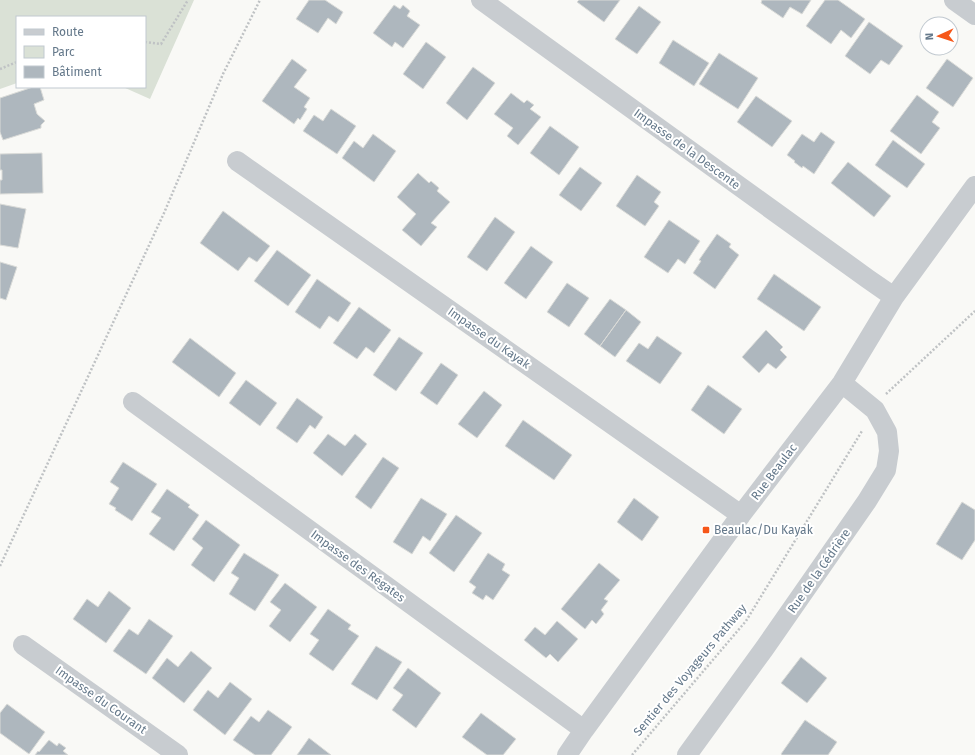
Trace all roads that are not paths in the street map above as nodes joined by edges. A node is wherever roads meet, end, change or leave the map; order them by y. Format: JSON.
{"nodes":[{"id":1,"x":481,"y":0,"type":"edge"},
{"id":2,"x":954,"y":0,"type":"edge"},
{"id":3,"x":975,"y":15,"type":"edge"},
{"id":4,"x":237,"y":161,"type":"dead end"},
{"id":5,"x":975,"y":186,"type":"edge"},
{"id":6,"x":894,"y":296,"type":"junction"},
{"id":7,"x":842,"y":383,"type":"junction"},
{"id":8,"x":133,"y":402,"type":"dead end"},
{"id":9,"x":741,"y":515,"type":"junction"},
{"id":10,"x":23,"y":645,"type":"dead end"},
{"id":11,"x":584,"y":730,"type":"junction"},
{"id":12,"x":178,"y":755,"type":"edge"},
{"id":13,"x":567,"y":755,"type":"edge"},
{"id":14,"x":687,"y":755,"type":"edge"}],
"edges":[{"from":1,"to":6,"type":"street","name":"Impasse de la Descente"},
{"from":2,"to":3,"type":"street"},
{"from":4,"to":9,"type":"street","name":"Impasse du Kayak"},
{"from":5,"to":6,"type":"street","name":"Rue Beaulac"},
{"from":6,"to":7,"type":"street","name":"Rue Beaulac"},
{"from":7,"to":9,"type":"street","name":"Rue Beaulac"},
{"from":7,"to":14,"type":"street","name":"Rue de la Cédrière"},
{"from":8,"to":11,"type":"street","name":"Impasse des Régates"},
{"from":9,"to":11,"type":"street","name":"Rue Beaulac"},
{"from":10,"to":12,"type":"street","name":"Impasse du Courant"},
{"from":11,"to":13,"type":"street","name":"Rue Beaulac"}]}
